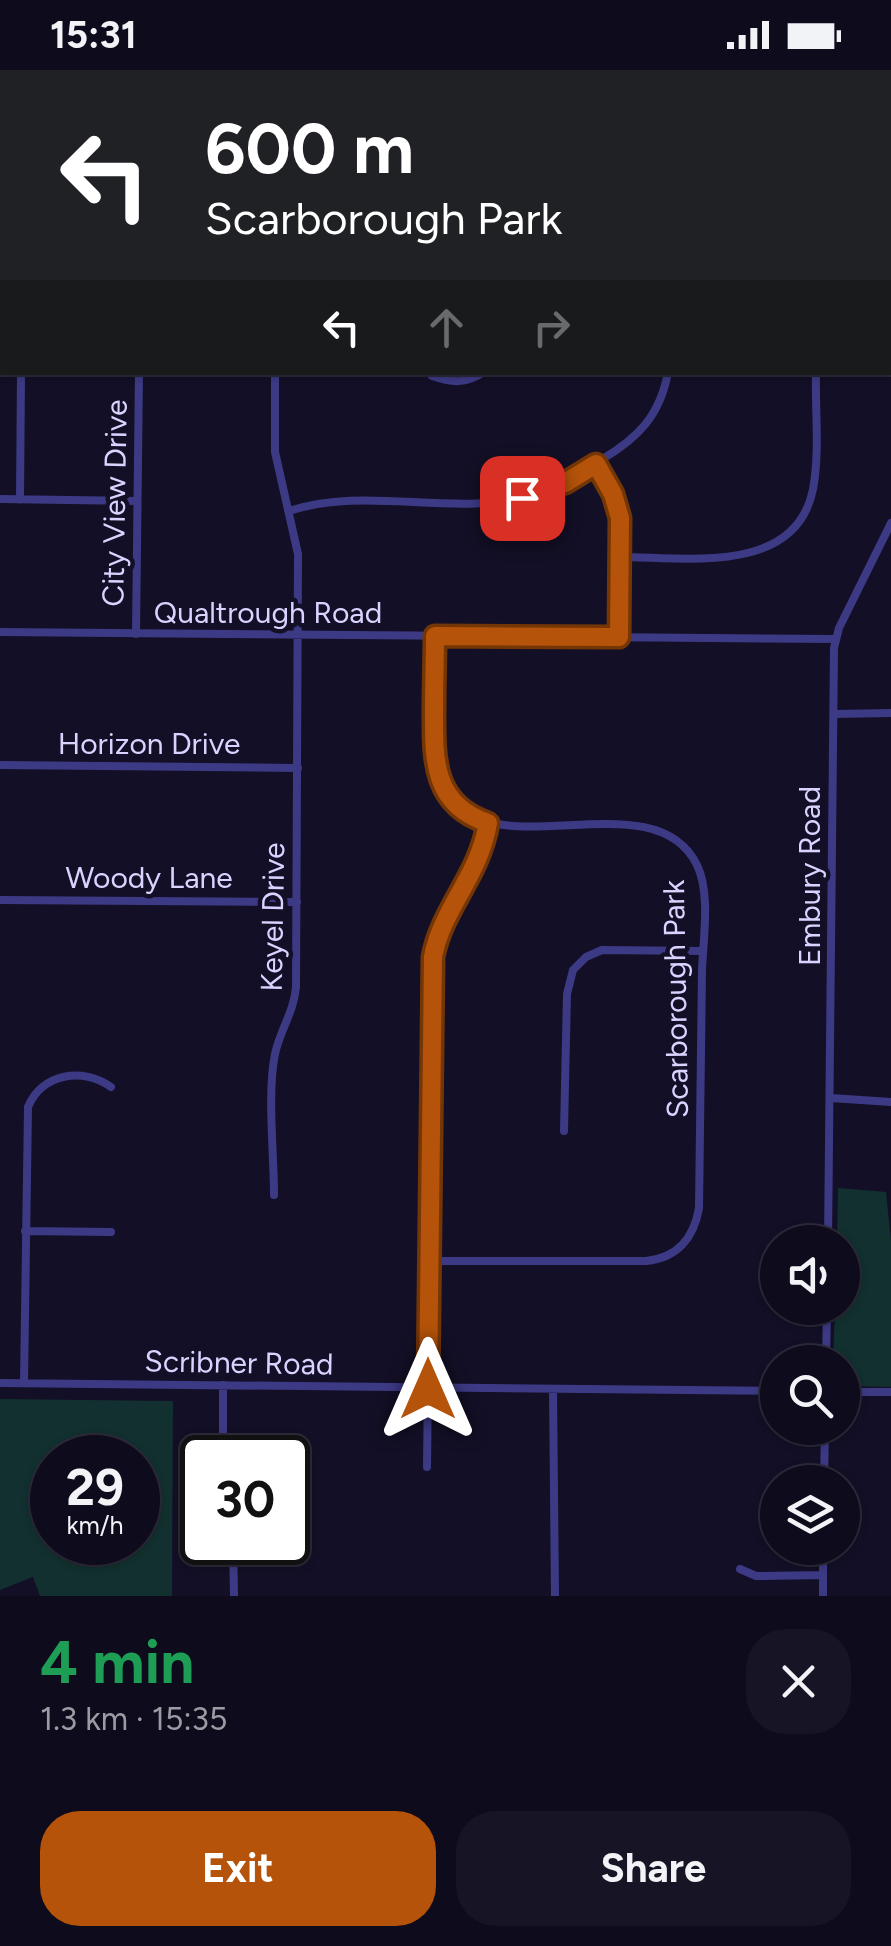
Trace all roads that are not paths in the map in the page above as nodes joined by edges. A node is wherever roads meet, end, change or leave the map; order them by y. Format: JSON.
{"nodes":[{"id":1,"x":21,"y":375,"type":"edge"},
{"id":2,"x":139,"y":375,"type":"edge"},
{"id":3,"x":275,"y":375,"type":"edge"},
{"id":4,"x":479,"y":375,"type":"edge"},
{"id":5,"x":667,"y":375,"type":"edge"},
{"id":6,"x":816,"y":375,"type":"edge"},
{"id":7,"x":432,"y":376,"type":"dead end"},
{"id":8,"x":596,"y":464,"type":"junction"},
{"id":9,"x":0,"y":499,"type":"edge"},
{"id":10,"x":20,"y":500,"type":"junction"},
{"id":11,"x":137,"y":501,"type":"junction"},
{"id":12,"x":289,"y":512,"type":"junction"},
{"id":13,"x":891,"y":523,"type":"edge"},
{"id":14,"x":620,"y":557,"type":"junction"},
{"id":15,"x":0,"y":632,"type":"edge"},
{"id":16,"x":136,"y":634,"type":"junction"},
{"id":17,"x":298,"y":635,"type":"junction"},
{"id":18,"x":435,"y":636,"type":"junction"},
{"id":19,"x":619,"y":637,"type":"junction"},
{"id":20,"x":836,"y":639,"type":"junction"},
{"id":21,"x":834,"y":714,"type":"junction"},
{"id":22,"x":891,"y":714,"type":"edge"},
{"id":23,"x":0,"y":765,"type":"edge"},
{"id":24,"x":298,"y":768,"type":"junction"},
{"id":25,"x":488,"y":823,"type":"junction"},
{"id":26,"x":0,"y":900,"type":"edge"},
{"id":27,"x":297,"y":902,"type":"junction"},
{"id":28,"x":702,"y":951,"type":"junction"},
{"id":29,"x":112,"y":1087,"type":"dead end"},
{"id":30,"x":831,"y":1098,"type":"junction"},
{"id":31,"x":891,"y":1102,"type":"edge"},
{"id":32,"x":564,"y":1131,"type":"dead end"},
{"id":33,"x":274,"y":1195,"type":"dead end"},
{"id":34,"x":828,"y":1225,"type":"edge"},
{"id":35,"x":26,"y":1231,"type":"junction"},
{"id":36,"x":111,"y":1232,"type":"dead end"},
{"id":37,"x":428,"y":1261,"type":"junction"},
{"id":38,"x":0,"y":1383,"type":"edge"},
{"id":39,"x":24,"y":1383,"type":"junction"},
{"id":40,"x":223,"y":1385,"type":"junction"},
{"id":41,"x":428,"y":1389,"type":"junction"},
{"id":42,"x":553,"y":1389,"type":"junction"},
{"id":43,"x":760,"y":1391,"type":"edge"},
{"id":44,"x":860,"y":1392,"type":"edge"},
{"id":45,"x":891,"y":1392,"type":"edge"},
{"id":46,"x":222,"y":1435,"type":"edge"},
{"id":47,"x":427,"y":1467,"type":"dead end"},
{"id":48,"x":233,"y":1565,"type":"edge"},
{"id":49,"x":823,"y":1565,"type":"edge"},
{"id":50,"x":740,"y":1569,"type":"dead end"},
{"id":51,"x":823,"y":1575,"type":"junction"},
{"id":52,"x":234,"y":1596,"type":"edge"},
{"id":53,"x":555,"y":1596,"type":"edge"},
{"id":54,"x":823,"y":1596,"type":"edge"}],
"edges":[{"from":1,"to":10,"type":"street"},
{"from":2,"to":11,"type":"street","name":"City View Drive"},
{"from":3,"to":12,"type":"street","name":"Keyel Drive"},
{"from":4,"to":7,"type":"street"},
{"from":5,"to":8,"type":"street"},
{"from":6,"to":14,"type":"street"},
{"from":8,"to":12,"type":"street"},
{"from":8,"to":14,"type":"street"},
{"from":9,"to":10,"type":"street"},
{"from":10,"to":11,"type":"street"},
{"from":11,"to":16,"type":"street","name":"City View Drive"},
{"from":12,"to":17,"type":"street","name":"Keyel Drive"},
{"from":13,"to":20,"type":"street","name":"Embury Road"},
{"from":14,"to":19,"type":"street"},
{"from":15,"to":16,"type":"street","name":"Qualtrough Road"},
{"from":16,"to":17,"type":"street","name":"Qualtrough Road"},
{"from":17,"to":18,"type":"street","name":"Qualtrough Road"},
{"from":17,"to":24,"type":"street","name":"Keyel Drive"},
{"from":18,"to":19,"type":"street","name":"Qualtrough Road"},
{"from":18,"to":25,"type":"street"},
{"from":19,"to":20,"type":"street","name":"Qualtrough Road"},
{"from":20,"to":21,"type":"street","name":"Embury Road"},
{"from":21,"to":22,"type":"street"},
{"from":21,"to":30,"type":"street","name":"Embury Road"},
{"from":23,"to":24,"type":"street","name":"Horizon Drive"},
{"from":24,"to":27,"type":"street","name":"Keyel Drive"},
{"from":25,"to":28,"type":"street","name":"Scarborough Park"},
{"from":25,"to":37,"type":"street"},
{"from":26,"to":27,"type":"street","name":"Woody Lane"},
{"from":27,"to":33,"type":"street","name":"Keyel Drive"},
{"from":28,"to":32,"type":"street"},
{"from":28,"to":37,"type":"street","name":"Scarborough Park"},
{"from":29,"to":35,"type":"street"},
{"from":30,"to":31,"type":"street"},
{"from":30,"to":34,"type":"street","name":"Embury Road"},
{"from":35,"to":36,"type":"street"},
{"from":35,"to":39,"type":"street"},
{"from":37,"to":41,"type":"street"},
{"from":38,"to":39,"type":"street","name":"Scribner Road"},
{"from":39,"to":40,"type":"street","name":"Scribner Road"},
{"from":40,"to":41,"type":"street","name":"Scribner Road"},
{"from":40,"to":46,"type":"street"},
{"from":41,"to":42,"type":"street","name":"Scribner Road"},
{"from":41,"to":47,"type":"street"},
{"from":42,"to":43,"type":"street","name":"Scribner Road"},
{"from":42,"to":53,"type":"street"},
{"from":44,"to":45,"type":"street"},
{"from":48,"to":52,"type":"street"},
{"from":49,"to":51,"type":"street"},
{"from":50,"to":51,"type":"street"},
{"from":51,"to":54,"type":"street"}]}
